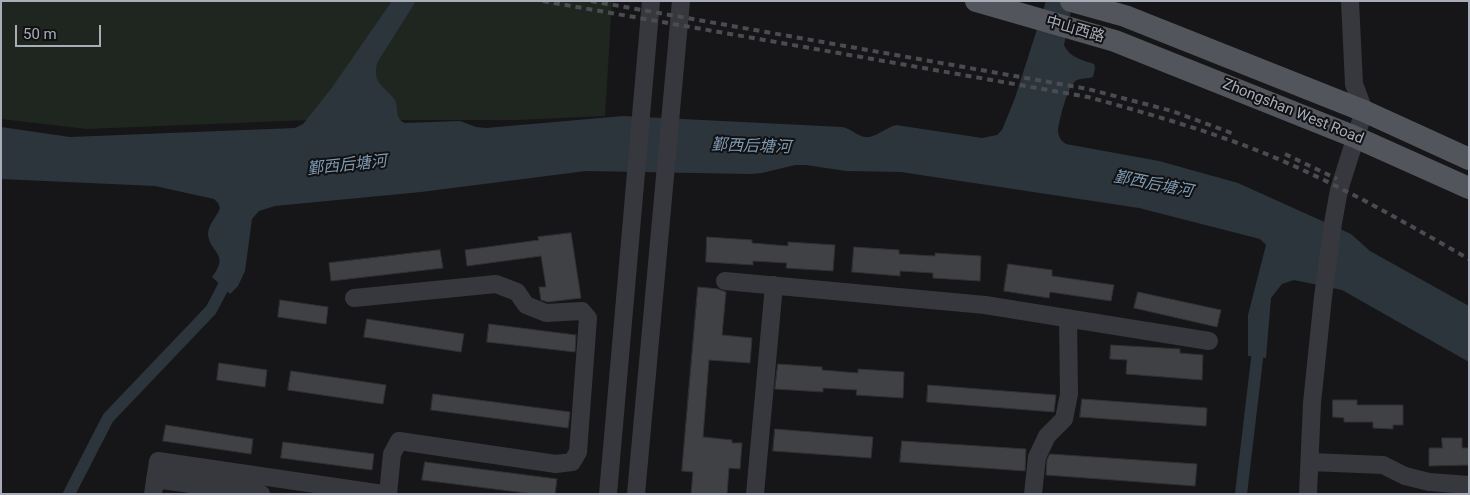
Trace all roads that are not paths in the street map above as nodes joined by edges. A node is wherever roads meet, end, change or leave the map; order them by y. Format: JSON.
{"nodes":[{"id":1,"x":652,"y":1,"type":"edge"},
{"id":2,"x":682,"y":1,"type":"edge"},
{"id":3,"x":976,"y":1,"type":"edge"},
{"id":4,"x":1071,"y":1,"type":"edge"},
{"id":5,"x":1350,"y":1,"type":"edge"},
{"id":6,"x":1125,"y":16,"type":"joint"},
{"id":7,"x":1115,"y":41,"type":"joint"},
{"id":8,"x":1364,"y":110,"type":"junction"},
{"id":9,"x":1355,"y":137,"type":"junction"},
{"id":10,"x":1469,"y":159,"type":"edge"},
{"id":11,"x":1469,"y":188,"type":"edge"},
{"id":12,"x":725,"y":281,"type":"dead end"},
{"id":13,"x":774,"y":286,"type":"junction"},
{"id":14,"x":354,"y":298,"type":"dead end"},
{"id":15,"x":1068,"y":318,"type":"junction"},
{"id":16,"x":1209,"y":342,"type":"dead end"},
{"id":17,"x":1310,"y":462,"type":"junction"},
{"id":18,"x":173,"y":480,"type":"edge"},
{"id":19,"x":1469,"y":485,"type":"edge"},
{"id":20,"x":154,"y":486,"type":"edge"},
{"id":21,"x":261,"y":494,"type":"edge"},
{"id":22,"x":383,"y":494,"type":"edge"},
{"id":23,"x":388,"y":494,"type":"edge"},
{"id":24,"x":608,"y":494,"type":"edge"},
{"id":25,"x":636,"y":494,"type":"edge"},
{"id":26,"x":754,"y":494,"type":"edge"},
{"id":27,"x":1033,"y":494,"type":"edge"},
{"id":28,"x":1308,"y":494,"type":"edge"}],
"edges":[{"from":1,"to":24,"type":"street"},
{"from":2,"to":25,"type":"street"},
{"from":3,"to":7,"type":"main road","name":"中山西路"},
{"from":4,"to":6,"type":"main road","name":"中山西路"},
{"from":5,"to":8,"type":"street"},
{"from":6,"to":8,"type":"main road","name":"Zhongshan West Road"},
{"from":7,"to":9,"type":"main road","name":"Zhongshan West Road"},
{"from":8,"to":9,"type":"street"},
{"from":8,"to":10,"type":"main road","name":"Zhongshan West Road"},
{"from":9,"to":11,"type":"main road","name":"Zhongshan West Road"},
{"from":9,"to":17,"type":"street"},
{"from":12,"to":13,"type":"street"},
{"from":13,"to":15,"type":"street"},
{"from":13,"to":26,"type":"street"},
{"from":14,"to":23,"type":"street"},
{"from":15,"to":16,"type":"street"},
{"from":15,"to":27,"type":"street"},
{"from":17,"to":19,"type":"street"},
{"from":17,"to":28,"type":"street"},
{"from":18,"to":20,"type":"street"},
{"from":18,"to":21,"type":"street"},
{"from":18,"to":22,"type":"street"}]}
